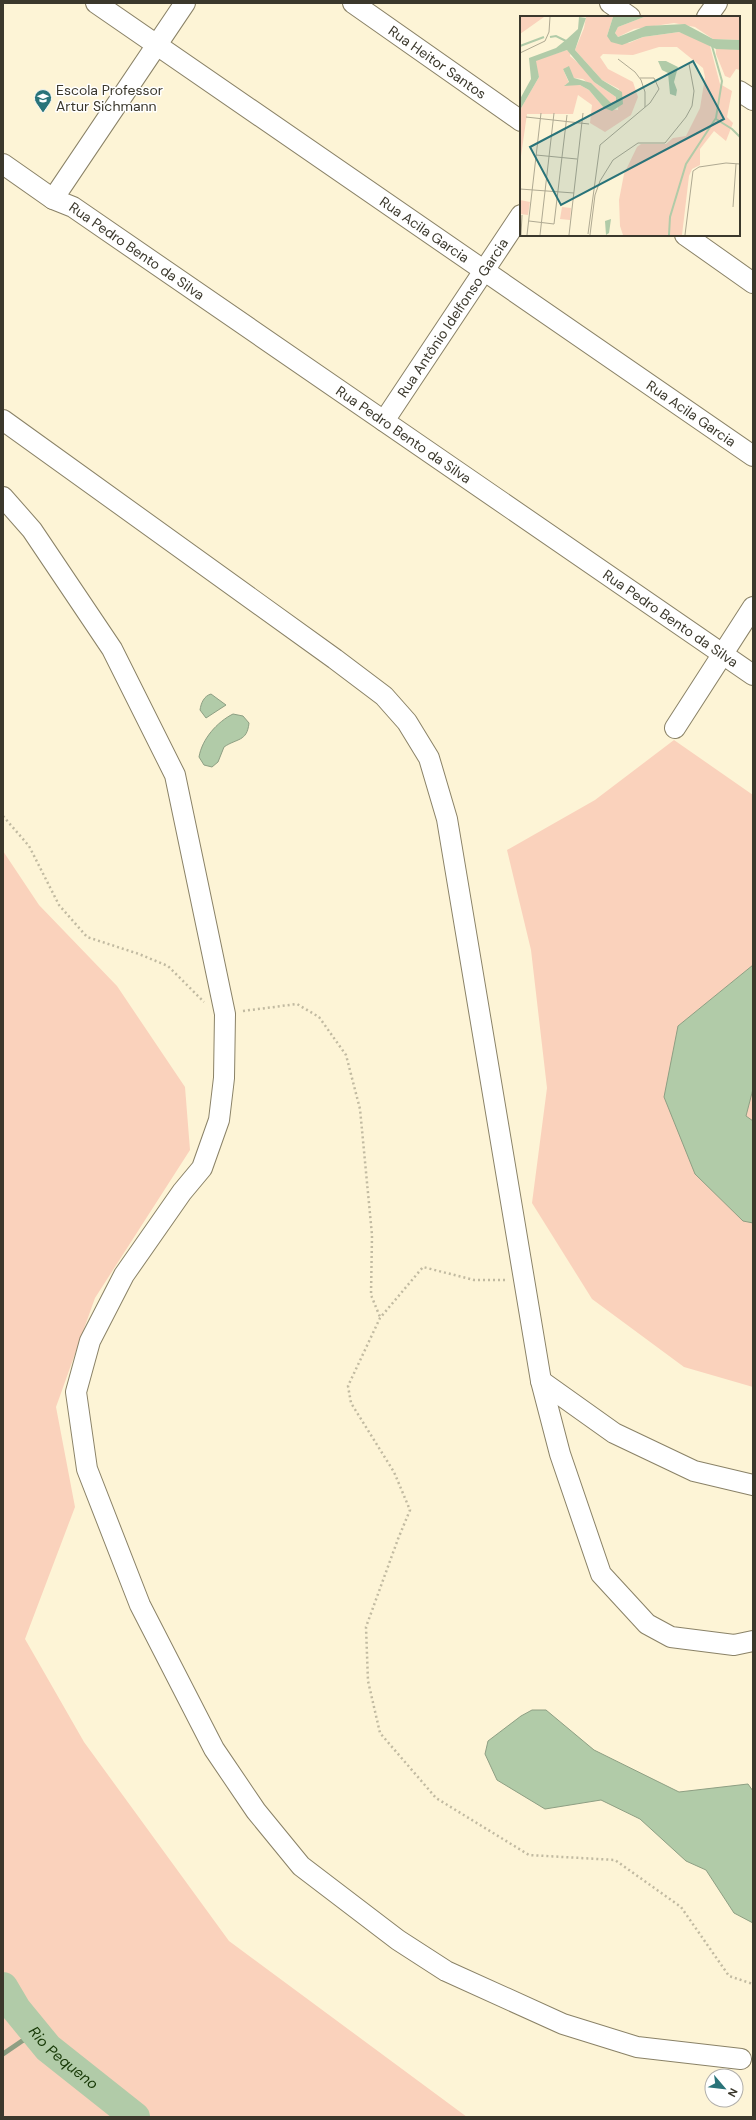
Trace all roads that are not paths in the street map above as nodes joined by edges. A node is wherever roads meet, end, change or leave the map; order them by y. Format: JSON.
{"nodes":[{"id":1,"x":96,"y":3,"type":"edge"},
{"id":2,"x":185,"y":3,"type":"edge"},
{"id":3,"x":353,"y":3,"type":"edge"},
{"id":4,"x":610,"y":3,"type":"edge"},
{"id":5,"x":717,"y":3,"type":"edge"},
{"id":6,"x":629,"y":16,"type":"edge"},
{"id":7,"x":708,"y":16,"type":"edge"},
{"id":8,"x":157,"y":45,"type":"junction"},
{"id":9,"x":740,"y":92,"type":"edge"},
{"id":10,"x":753,"y":100,"type":"edge"},
{"id":11,"x":520,"y":120,"type":"edge"},
{"id":12,"x":3,"y":164,"type":"edge"},
{"id":13,"x":53,"y":199,"type":"junction"},
{"id":14,"x":520,"y":217,"type":"edge"},
{"id":15,"x":686,"y":236,"type":"edge"},
{"id":16,"x":484,"y":271,"type":"junction"},
{"id":17,"x":753,"y":282,"type":"edge"},
{"id":18,"x":3,"y":420,"type":"edge"},
{"id":19,"x":384,"y":421,"type":"junction"},
{"id":20,"x":753,"y":456,"type":"edge"},
{"id":21,"x":3,"y":497,"type":"edge"},
{"id":22,"x":753,"y":606,"type":"edge"},
{"id":23,"x":722,"y":654,"type":"junction"},
{"id":24,"x":753,"y":675,"type":"edge"},
{"id":25,"x":675,"y":728,"type":"dead end"},
{"id":26,"x":541,"y":1380,"type":"junction"},
{"id":27,"x":753,"y":1485,"type":"edge"},
{"id":28,"x":753,"y":1641,"type":"edge"},
{"id":29,"x":741,"y":2060,"type":"dead end"}],
"edges":[{"from":1,"to":8,"type":"street","name":"Rua Acila Garcia"},
{"from":2,"to":8,"type":"street"},
{"from":3,"to":11,"type":"street","name":"Rua Heitor Santos"},
{"from":4,"to":6,"type":"street"},
{"from":5,"to":7,"type":"street"},
{"from":8,"to":13,"type":"street"},
{"from":8,"to":16,"type":"street","name":"Rua Acila Garcia"},
{"from":9,"to":10,"type":"street"},
{"from":12,"to":13,"type":"street","name":"Rua Pedro Bento da Silva"},
{"from":13,"to":19,"type":"street","name":"Rua Pedro Bento da Silva"},
{"from":14,"to":16,"type":"street","name":"Rua Antônio Idelfonso Garcia"},
{"from":15,"to":17,"type":"street"},
{"from":16,"to":19,"type":"street","name":"Rua Antônio Idelfonso Garcia"},
{"from":16,"to":20,"type":"street","name":"Rua Acila Garcia"},
{"from":18,"to":26,"type":"street"},
{"from":19,"to":23,"type":"street","name":"Rua Pedro Bento da Silva"},
{"from":21,"to":29,"type":"street"},
{"from":22,"to":23,"type":"street"},
{"from":23,"to":24,"type":"street","name":"Rua Pedro Bento da Silva"},
{"from":23,"to":25,"type":"street"},
{"from":26,"to":27,"type":"street"},
{"from":26,"to":28,"type":"street"}]}
